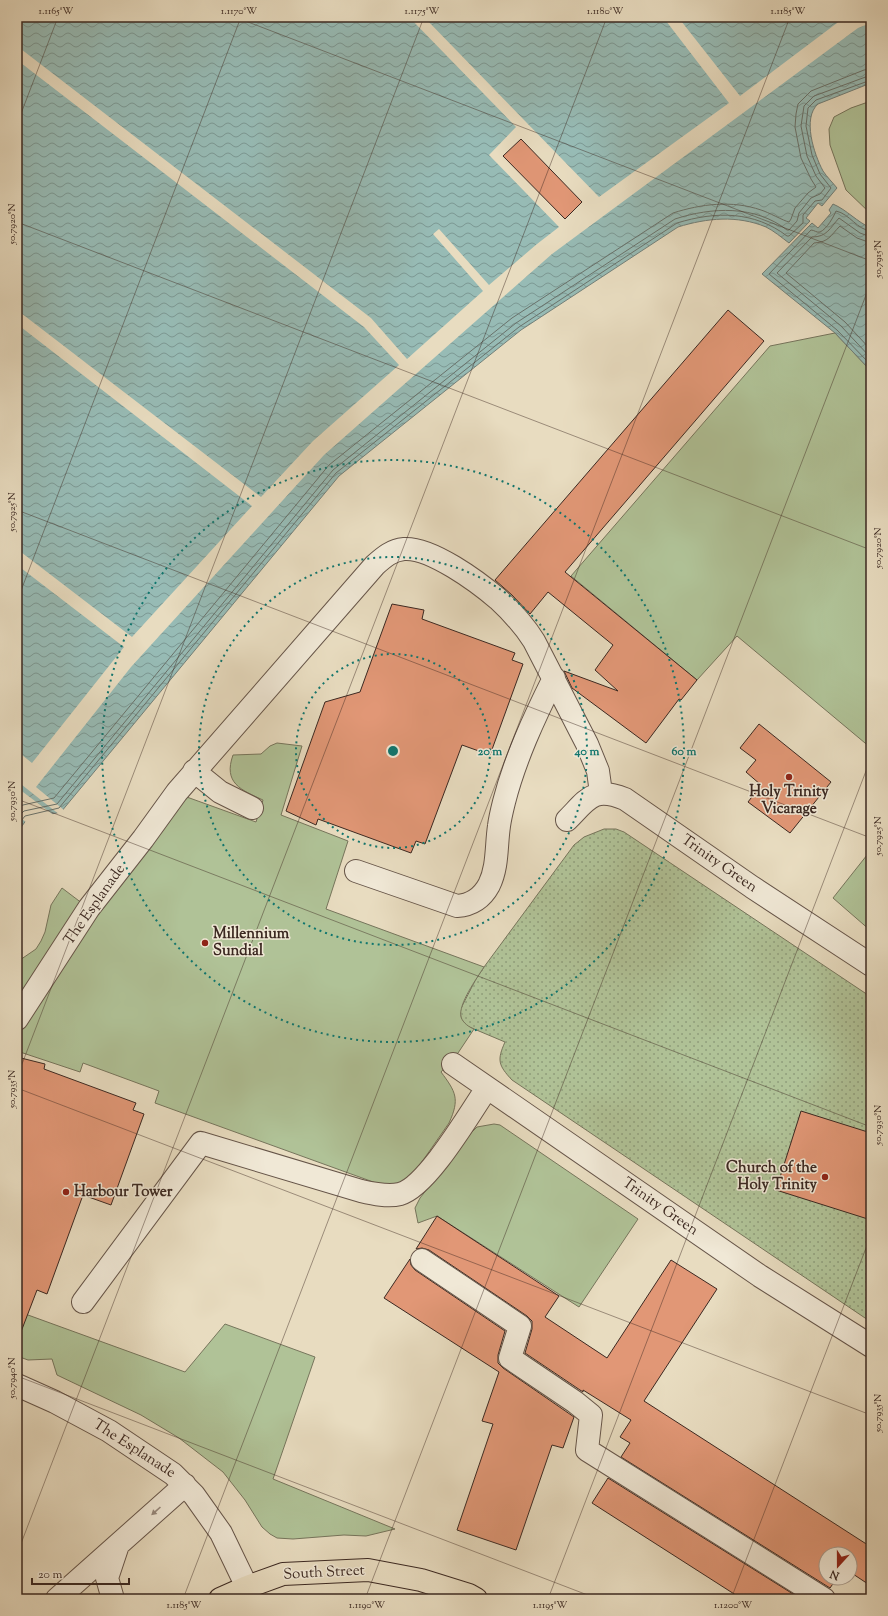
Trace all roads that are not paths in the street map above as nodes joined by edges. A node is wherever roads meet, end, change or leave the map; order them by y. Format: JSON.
{"nodes":[{"id":1,"x":554,"y":678,"type":"junction"},
{"id":2,"x":194,"y":771,"type":"junction"},
{"id":3,"x":601,"y":793,"type":"junction"},
{"id":4,"x":252,"y":808,"type":"dead end"},
{"id":5,"x":567,"y":820,"type":"dead end"},
{"id":6,"x":356,"y":871,"type":"dead end"},
{"id":7,"x":871,"y":965,"type":"edge"},
{"id":8,"x":17,"y":1019,"type":"edge"},
{"id":9,"x":453,"y":1064,"type":"dead end"},
{"id":10,"x":487,"y":1088,"type":"junction"},
{"id":11,"x":422,"y":1260,"type":"dead end"},
{"id":12,"x":83,"y":1302,"type":"dead end"},
{"id":13,"x":871,"y":1346,"type":"edge"},
{"id":14,"x":17,"y":1384,"type":"edge"},
{"id":15,"x":185,"y":1485,"type":"junction"},
{"id":16,"x":119,"y":1544,"type":"junction"},
{"id":17,"x":246,"y":1587,"type":"junction"},
{"id":18,"x":57,"y":1599,"type":"edge"},
{"id":19,"x":113,"y":1599,"type":"edge"},
{"id":20,"x":220,"y":1599,"type":"edge"},
{"id":21,"x":476,"y":1599,"type":"edge"},
{"id":22,"x":824,"y":1599,"type":"edge"}],
"edges":[{"from":1,"to":2,"type":"street","name":"The Esplanade"},
{"from":1,"to":3,"type":"street","name":"The Esplanade"},
{"from":1,"to":6,"type":"street"},
{"from":2,"to":4,"type":"street"},
{"from":2,"to":8,"type":"street","name":"The Esplanade"},
{"from":3,"to":5,"type":"street"},
{"from":3,"to":7,"type":"street","name":"Trinity Green"},
{"from":9,"to":10,"type":"street","name":"Trinity Green"},
{"from":10,"to":12,"type":"street"},
{"from":10,"to":13,"type":"street","name":"Trinity Green"},
{"from":11,"to":22,"type":"street"},
{"from":14,"to":15,"type":"street","name":"The Esplanade"},
{"from":15,"to":16,"type":"street","one_way":true},
{"from":15,"to":17,"type":"street","name":"The Esplanade"},
{"from":16,"to":18,"type":"street"},
{"from":16,"to":19,"type":"street"},
{"from":17,"to":20,"type":"main road","name":"South Street"},
{"from":17,"to":21,"type":"main road","name":"South Street"}]}
